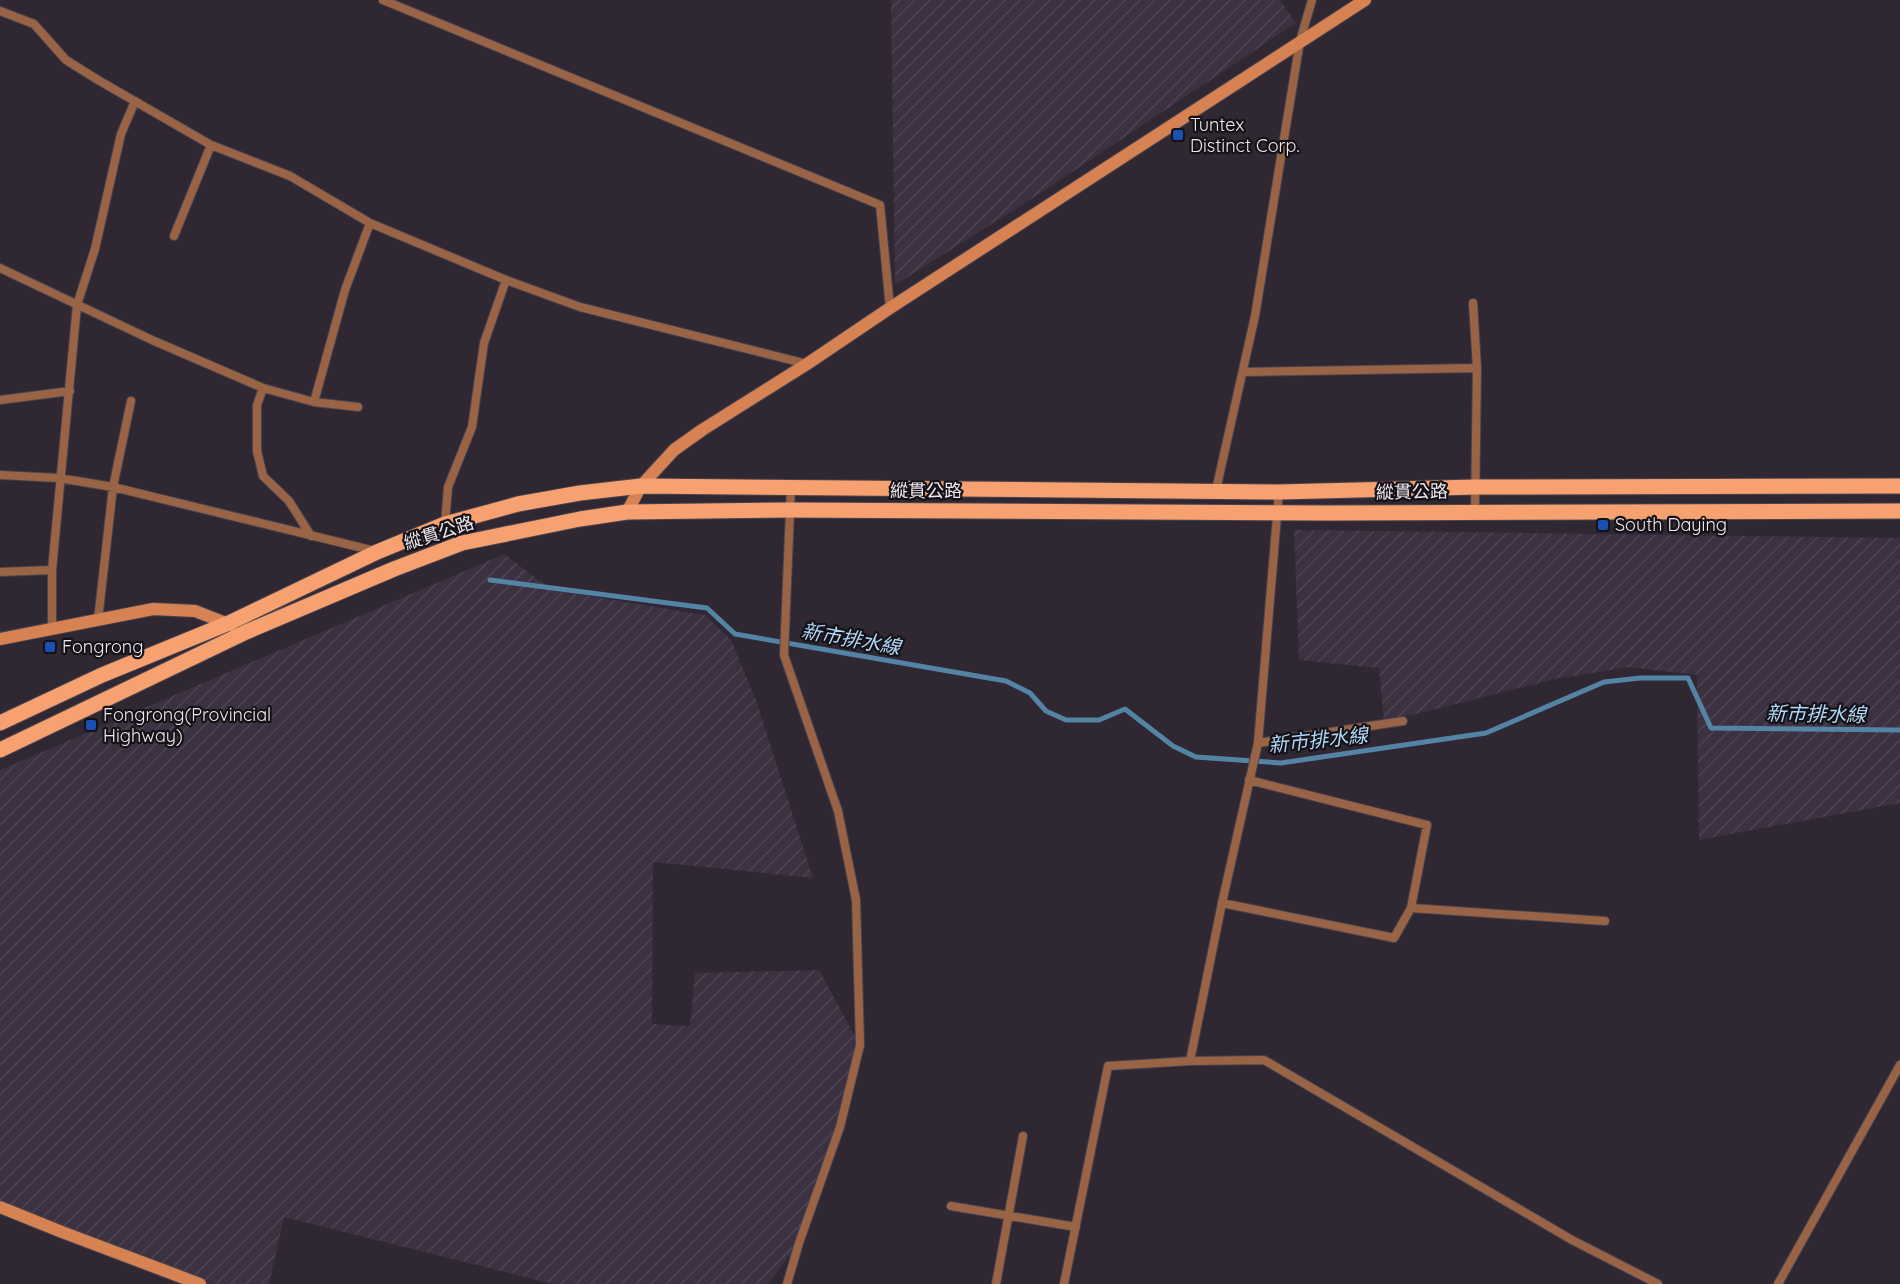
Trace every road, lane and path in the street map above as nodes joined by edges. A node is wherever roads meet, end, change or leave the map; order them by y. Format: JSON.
{"nodes":[{"id":1,"x":383,"y":0,"type":"edge"},
{"id":2,"x":1312,"y":0,"type":"edge"},
{"id":3,"x":1365,"y":0,"type":"edge"},
{"id":4,"x":0,"y":11,"type":"edge"},
{"id":5,"x":1300,"y":41,"type":"junction"},
{"id":6,"x":135,"y":101,"type":"junction"},
{"id":7,"x":211,"y":145,"type":"junction"},
{"id":8,"x":370,"y":223,"type":"junction"},
{"id":9,"x":174,"y":236,"type":"dead end"},
{"id":10,"x":0,"y":268,"type":"edge"},
{"id":11,"x":506,"y":280,"type":"junction"},
{"id":12,"x":1473,"y":303,"type":"dead end"},
{"id":13,"x":77,"y":305,"type":"junction"},
{"id":14,"x":890,"y":308,"type":"junction"},
{"id":15,"x":807,"y":364,"type":"junction"},
{"id":16,"x":1477,"y":368,"type":"junction"},
{"id":17,"x":1243,"y":372,"type":"junction"},
{"id":18,"x":263,"y":388,"type":"junction"},
{"id":19,"x":70,"y":391,"type":"junction"},
{"id":20,"x":0,"y":400,"type":"edge"},
{"id":21,"x":131,"y":401,"type":"dead end"},
{"id":22,"x":314,"y":402,"type":"junction"},
{"id":23,"x":358,"y":407,"type":"dead end"},
{"id":24,"x":0,"y":476,"type":"edge"},
{"id":25,"x":59,"y":478,"type":"junction"},
{"id":26,"x":641,"y":486,"type":"junction"},
{"id":27,"x":1900,"y":486,"type":"edge"},
{"id":28,"x":113,"y":487,"type":"junction"},
{"id":29,"x":791,"y":487,"type":"junction"},
{"id":30,"x":1476,"y":487,"type":"junction"},
{"id":31,"x":1216,"y":490,"type":"junction"},
{"id":32,"x":1279,"y":492,"type":"junction"},
{"id":33,"x":790,"y":510,"type":"junction"},
{"id":34,"x":1475,"y":511,"type":"junction"},
{"id":35,"x":1900,"y":511,"type":"edge"},
{"id":36,"x":627,"y":512,"type":"junction"},
{"id":37,"x":1279,"y":513,"type":"junction"},
{"id":38,"x":446,"y":524,"type":"junction"},
{"id":39,"x":310,"y":536,"type":"junction"},
{"id":40,"x":377,"y":552,"type":"junction"},
{"id":41,"x":52,"y":570,"type":"junction"},
{"id":42,"x":0,"y":572,"type":"edge"},
{"id":43,"x":98,"y":620,"type":"junction"},
{"id":44,"x":229,"y":623,"type":"junction"},
{"id":45,"x":52,"y":630,"type":"junction"},
{"id":46,"x":246,"y":632,"type":"junction"},
{"id":47,"x":0,"y":639,"type":"edge"},
{"id":48,"x":1403,"y":722,"type":"dead end"},
{"id":49,"x":0,"y":723,"type":"edge"},
{"id":50,"x":1258,"y":743,"type":"junction"},
{"id":51,"x":0,"y":750,"type":"edge"},
{"id":52,"x":1249,"y":780,"type":"junction"},
{"id":53,"x":1222,"y":903,"type":"junction"},
{"id":54,"x":1411,"y":908,"type":"junction"},
{"id":55,"x":1605,"y":921,"type":"dead end"},
{"id":56,"x":1190,"y":1061,"type":"junction"},
{"id":57,"x":1900,"y":1065,"type":"edge"},
{"id":58,"x":1023,"y":1136,"type":"dead end"},
{"id":59,"x":951,"y":1206,"type":"dead end"},
{"id":60,"x":0,"y":1207,"type":"edge"},
{"id":61,"x":1007,"y":1216,"type":"junction"},
{"id":62,"x":1077,"y":1227,"type":"junction"},
{"id":63,"x":200,"y":1284,"type":"edge"},
{"id":64,"x":787,"y":1284,"type":"edge"},
{"id":65,"x":996,"y":1284,"type":"edge"},
{"id":66,"x":1064,"y":1284,"type":"edge"},
{"id":67,"x":1658,"y":1284,"type":"edge"},
{"id":68,"x":1778,"y":1284,"type":"edge"}],
"edges":[{"from":1,"to":14,"type":"lane"},
{"from":2,"to":5,"type":"lane"},
{"from":3,"to":5,"type":"street"},
{"from":4,"to":6,"type":"lane"},
{"from":5,"to":14,"type":"street"},
{"from":5,"to":17,"type":"lane"},
{"from":6,"to":7,"type":"lane"},
{"from":6,"to":13,"type":"lane"},
{"from":7,"to":8,"type":"lane"},
{"from":7,"to":9,"type":"lane"},
{"from":8,"to":11,"type":"lane"},
{"from":8,"to":22,"type":"lane"},
{"from":10,"to":13,"type":"lane"},
{"from":11,"to":15,"type":"lane"},
{"from":11,"to":38,"type":"lane"},
{"from":12,"to":16,"type":"lane"},
{"from":13,"to":18,"type":"lane"},
{"from":13,"to":19,"type":"lane"},
{"from":14,"to":15,"type":"street"},
{"from":15,"to":26,"type":"street"},
{"from":16,"to":17,"type":"lane"},
{"from":16,"to":30,"type":"lane"},
{"from":17,"to":31,"type":"lane"},
{"from":18,"to":22,"type":"lane"},
{"from":18,"to":39,"type":"lane"},
{"from":19,"to":20,"type":"lane"},
{"from":19,"to":25,"type":"lane"},
{"from":21,"to":28,"type":"lane"},
{"from":22,"to":23,"type":"lane"},
{"from":24,"to":25,"type":"lane"},
{"from":25,"to":28,"type":"lane"},
{"from":25,"to":41,"type":"lane"},
{"from":26,"to":29,"type":"main road","name":"縱貫公路"},
{"from":26,"to":36,"type":"street"},
{"from":26,"to":38,"type":"main road","name":"縱貫公路"},
{"from":27,"to":30,"type":"main road","name":"縱貫公路"},
{"from":28,"to":39,"type":"lane"},
{"from":28,"to":43,"type":"lane"},
{"from":29,"to":31,"type":"main road","name":"縱貫公路"},
{"from":29,"to":33,"type":"lane"},
{"from":30,"to":32,"type":"main road","name":"縱貫公路"},
{"from":30,"to":34,"type":"lane"},
{"from":31,"to":32,"type":"main road","name":"縱貫公路"},
{"from":32,"to":37,"type":"lane"},
{"from":33,"to":36,"type":"main road","name":"縱貫公路"},
{"from":33,"to":37,"type":"main road","name":"縱貫公路"},
{"from":33,"to":64,"type":"lane"},
{"from":34,"to":35,"type":"main road","name":"縱貫公路"},
{"from":34,"to":37,"type":"main road","name":"縱貫公路"},
{"from":36,"to":46,"type":"main road","name":"縱貫公路"},
{"from":37,"to":50,"type":"lane"},
{"from":38,"to":40,"type":"main road","name":"縱貫公路"},
{"from":39,"to":40,"type":"lane"},
{"from":40,"to":44,"type":"main road","name":"縱貫公路"},
{"from":41,"to":42,"type":"lane"},
{"from":41,"to":45,"type":"lane"},
{"from":43,"to":44,"type":"street"},
{"from":43,"to":45,"type":"street"},
{"from":44,"to":46,"type":"street"},
{"from":44,"to":49,"type":"main road","name":"縱貫公路"},
{"from":45,"to":47,"type":"street"},
{"from":46,"to":51,"type":"main road","name":"縱貫公路"},
{"from":48,"to":50,"type":"lane"},
{"from":50,"to":52,"type":"lane"},
{"from":52,"to":53,"type":"lane"},
{"from":52,"to":54,"type":"lane"},
{"from":53,"to":54,"type":"lane"},
{"from":53,"to":56,"type":"lane"},
{"from":54,"to":55,"type":"lane"},
{"from":56,"to":62,"type":"lane"},
{"from":56,"to":67,"type":"lane"},
{"from":57,"to":68,"type":"lane"},
{"from":58,"to":61,"type":"lane"},
{"from":59,"to":61,"type":"lane"},
{"from":60,"to":63,"type":"street"},
{"from":61,"to":62,"type":"lane"},
{"from":61,"to":65,"type":"lane"},
{"from":62,"to":66,"type":"lane"}]}
